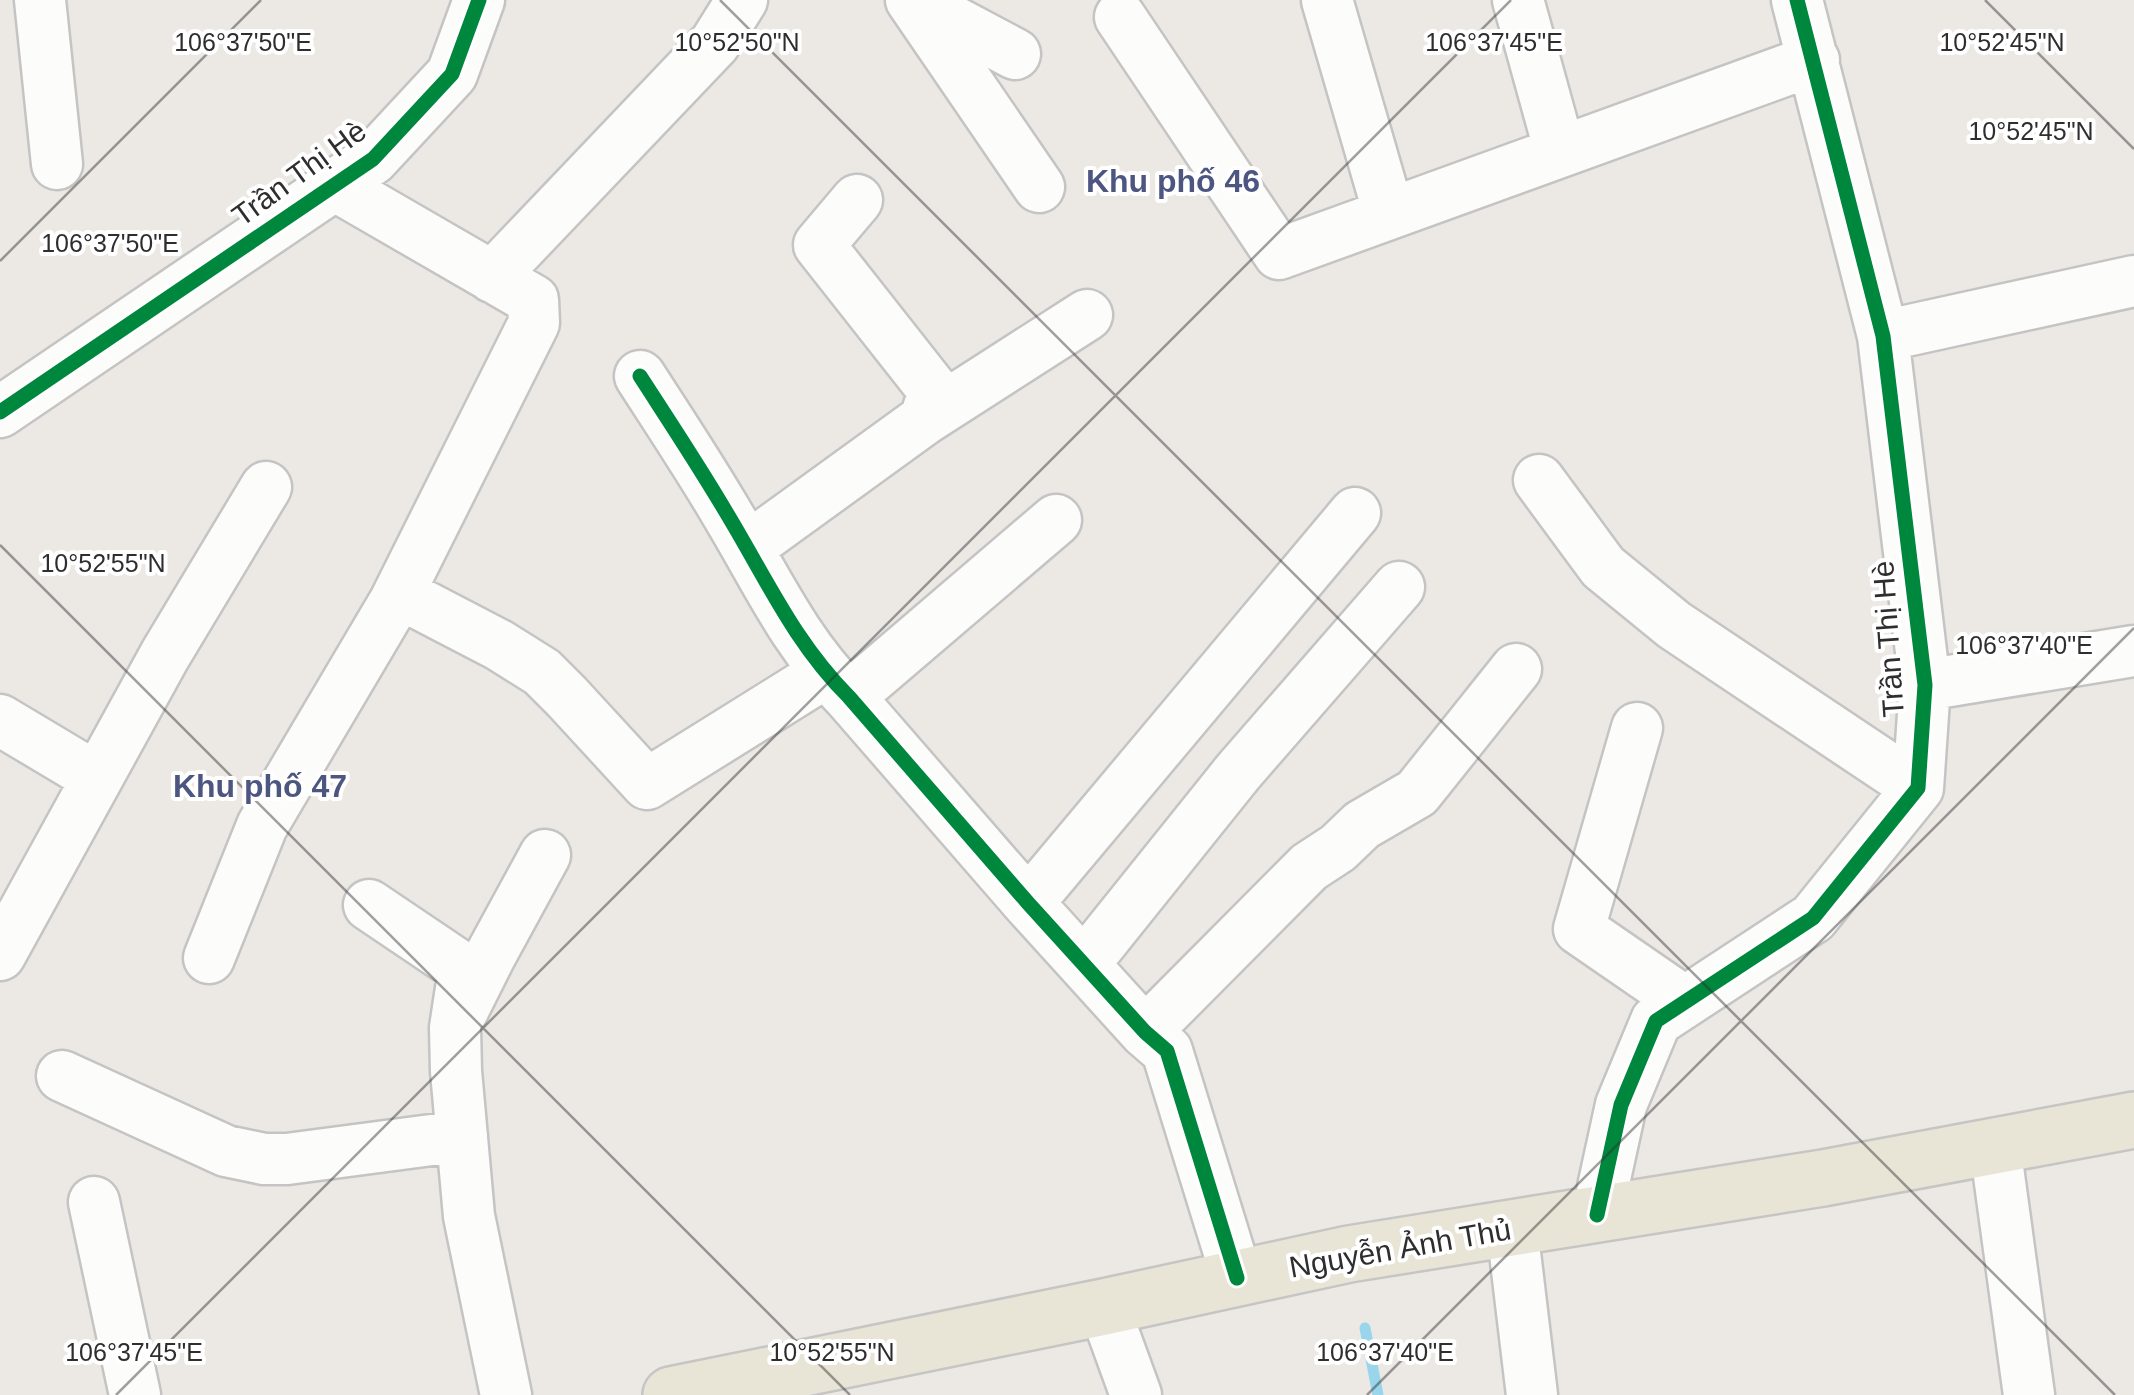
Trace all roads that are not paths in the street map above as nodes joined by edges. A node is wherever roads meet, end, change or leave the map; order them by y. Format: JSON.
{"nodes":[{"id":1,"x":40,"y":0,"type":"edge"},
{"id":2,"x":479,"y":0,"type":"edge"},
{"id":3,"x":742,"y":0,"type":"edge"},
{"id":4,"x":912,"y":0,"type":"edge"},
{"id":5,"x":1327,"y":0,"type":"edge"},
{"id":6,"x":1518,"y":0,"type":"edge"},
{"id":7,"x":1797,"y":0,"type":"edge"},
{"id":8,"x":1120,"y":16,"type":"dead end"},
{"id":9,"x":1015,"y":54,"type":"dead end"},
{"id":10,"x":1814,"y":60,"type":"junction"},
{"id":11,"x":1560,"y":152,"type":"junction"},
{"id":12,"x":56,"y":164,"type":"dead end"},
{"id":13,"x":336,"y":186,"type":"junction"},
{"id":14,"x":1038,"y":187,"type":"dead end"},
{"id":15,"x":857,"y":200,"type":"dead end"},
{"id":16,"x":1389,"y":214,"type":"junction"},
{"id":17,"x":492,"y":277,"type":"junction"},
{"id":18,"x":2134,"y":281,"type":"edge"},
{"id":19,"x":1087,"y":315,"type":"dead end"},
{"id":20,"x":1884,"y":336,"type":"junction"},
{"id":21,"x":640,"y":376,"type":"dead end"},
{"id":22,"x":0,"y":412,"type":"edge"},
{"id":23,"x":925,"y":419,"type":"junction"},
{"id":24,"x":1539,"y":480,"type":"dead end"},
{"id":25,"x":266,"y":486,"type":"dead end"},
{"id":26,"x":1356,"y":513,"type":"dead end"},
{"id":27,"x":1056,"y":520,"type":"dead end"},
{"id":28,"x":747,"y":548,"type":"junction"},
{"id":29,"x":1399,"y":587,"type":"dead end"},
{"id":30,"x":399,"y":592,"type":"junction"},
{"id":31,"x":2134,"y":651,"type":"edge"},
{"id":32,"x":1516,"y":670,"type":"dead end"},
{"id":33,"x":837,"y":685,"type":"junction"},
{"id":34,"x":1925,"y":685,"type":"junction"},
{"id":35,"x":0,"y":720,"type":"edge"},
{"id":36,"x":1637,"y":728,"type":"dead end"},
{"id":37,"x":98,"y":778,"type":"junction"},
{"id":38,"x":1918,"y":788,"type":"junction"},
{"id":39,"x":545,"y":855,"type":"dead end"},
{"id":40,"x":1028,"y":903,"type":"junction"},
{"id":41,"x":369,"y":905,"type":"dead end"},
{"id":42,"x":3,"y":943,"type":"edge"},
{"id":43,"x":208,"y":958,"type":"dead end"},
{"id":44,"x":1084,"y":964,"type":"junction"},
{"id":45,"x":1685,"y":1002,"type":"junction"},
{"id":46,"x":454,"y":1028,"type":"junction"},
{"id":47,"x":1145,"y":1032,"type":"junction"},
{"id":48,"x":62,"y":1076,"type":"dead end"},
{"id":49,"x":2134,"y":1120,"type":"edge"},
{"id":50,"x":462,"y":1136,"type":"junction"},
{"id":51,"x":1995,"y":1146,"type":"junction"},
{"id":52,"x":94,"y":1202,"type":"dead end"},
{"id":53,"x":1597,"y":1215,"type":"junction"},
{"id":54,"x":1512,"y":1228,"type":"junction"},
{"id":55,"x":1237,"y":1278,"type":"junction"},
{"id":56,"x":1104,"y":1307,"type":"junction"},
{"id":57,"x":763,"y":1385,"type":"edge"},
{"id":58,"x":136,"y":1395,"type":"edge"},
{"id":59,"x":506,"y":1395,"type":"edge"},
{"id":60,"x":670,"y":1395,"type":"edge"},
{"id":61,"x":1136,"y":1395,"type":"edge"},
{"id":62,"x":1532,"y":1395,"type":"edge"},
{"id":63,"x":2030,"y":1395,"type":"edge"}],
"edges":[{"from":1,"to":12,"type":"street"},
{"from":2,"to":13,"type":"street","name":"Trần Thị Hè"},
{"from":3,"to":17,"type":"street"},
{"from":4,"to":9,"type":"street"},
{"from":4,"to":14,"type":"street"},
{"from":5,"to":16,"type":"street"},
{"from":6,"to":11,"type":"street"},
{"from":7,"to":10,"type":"street","name":"Trần Thị Hè"},
{"from":8,"to":16,"type":"street"},
{"from":10,"to":11,"type":"street"},
{"from":10,"to":20,"type":"street","name":"Trần Thị Hè"},
{"from":11,"to":16,"type":"street"},
{"from":13,"to":17,"type":"street"},
{"from":13,"to":22,"type":"street","name":"Trần Thị Hè"},
{"from":15,"to":23,"type":"street"},
{"from":17,"to":30,"type":"street"},
{"from":18,"to":20,"type":"street"},
{"from":19,"to":23,"type":"street"},
{"from":20,"to":34,"type":"street","name":"Trần Thị Hè"},
{"from":21,"to":28,"type":"street"},
{"from":23,"to":28,"type":"street"},
{"from":24,"to":38,"type":"street"},
{"from":25,"to":37,"type":"street"},
{"from":26,"to":40,"type":"street"},
{"from":27,"to":33,"type":"street"},
{"from":28,"to":33,"type":"street"},
{"from":29,"to":44,"type":"street"},
{"from":30,"to":33,"type":"street"},
{"from":30,"to":43,"type":"street"},
{"from":31,"to":34,"type":"street"},
{"from":32,"to":47,"type":"street"},
{"from":33,"to":40,"type":"street"},
{"from":34,"to":38,"type":"street","name":"Trần Thị Hè"},
{"from":35,"to":37,"type":"street"},
{"from":36,"to":45,"type":"street"},
{"from":37,"to":42,"type":"street"},
{"from":38,"to":45,"type":"street"},
{"from":39,"to":46,"type":"street"},
{"from":40,"to":44,"type":"street"},
{"from":41,"to":46,"type":"street"},
{"from":44,"to":47,"type":"street"},
{"from":45,"to":53,"type":"street"},
{"from":46,"to":50,"type":"street"},
{"from":47,"to":55,"type":"street"},
{"from":48,"to":50,"type":"street"},
{"from":49,"to":51,"type":"main road","name":"Nguyễn Ảnh Thủ"},
{"from":50,"to":59,"type":"street"},
{"from":51,"to":53,"type":"main road","name":"Nguyễn Ảnh Thủ"},
{"from":51,"to":63,"type":"street"},
{"from":52,"to":58,"type":"street"},
{"from":53,"to":54,"type":"main road","name":"Nguyễn Ảnh Thủ"},
{"from":54,"to":55,"type":"main road","name":"Nguyễn Ảnh Thủ"},
{"from":54,"to":62,"type":"street"},
{"from":55,"to":56,"type":"main road","name":"Nguyễn Ảnh Thủ"},
{"from":56,"to":57,"type":"main road","name":"Nguyễn Ảnh Thủ"},
{"from":56,"to":61,"type":"street"},
{"from":57,"to":60,"type":"main road","name":"Nguyễn Ảnh Thủ"}]}
